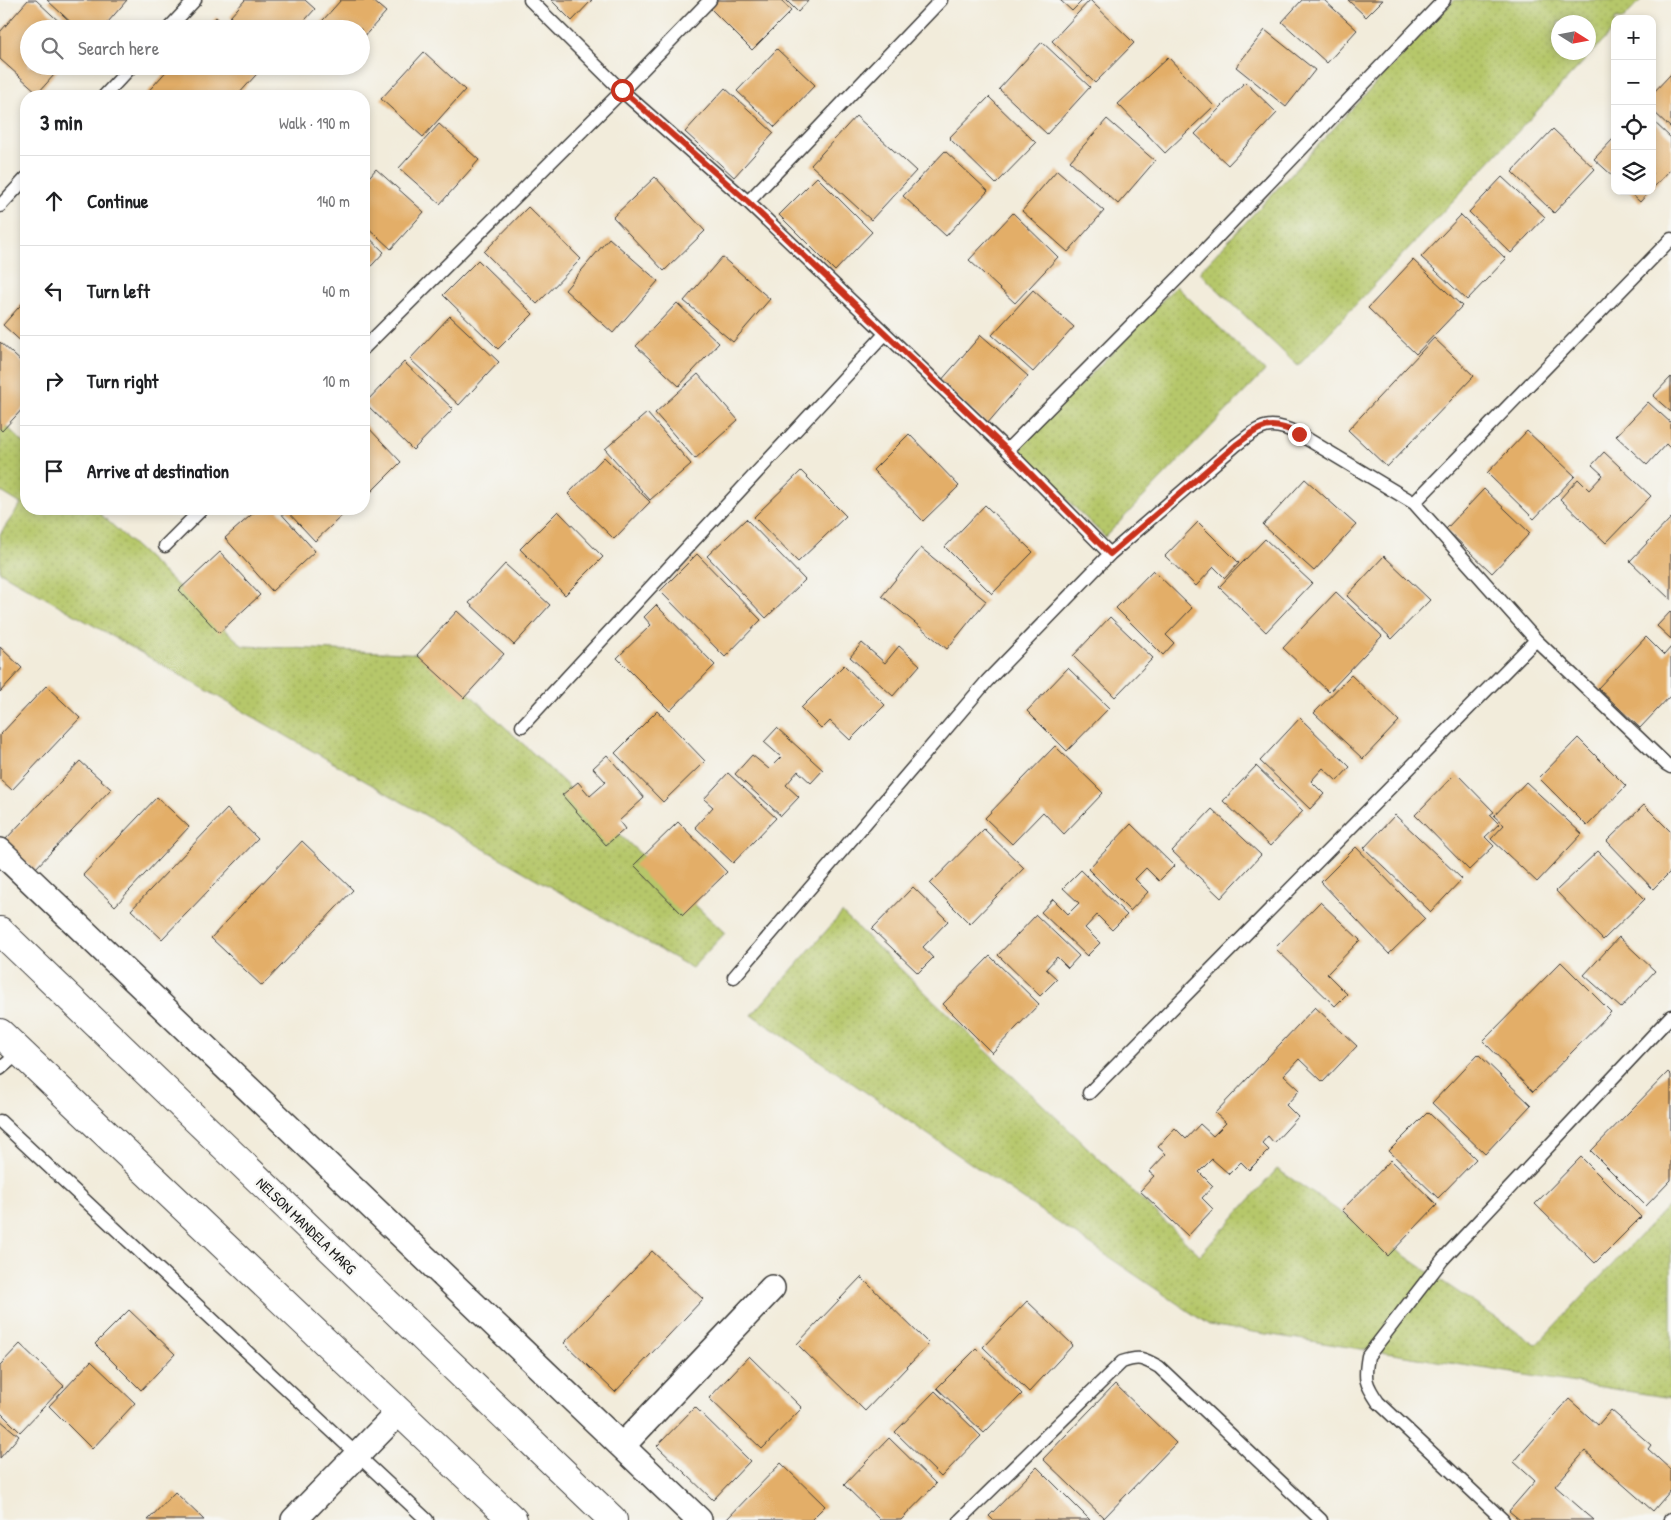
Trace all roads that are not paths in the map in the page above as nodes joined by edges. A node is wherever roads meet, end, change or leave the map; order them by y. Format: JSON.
{"nodes":[{"id":1,"x":195,"y":0,"type":"edge"},
{"id":2,"x":530,"y":0,"type":"edge"},
{"id":3,"x":710,"y":0,"type":"edge"},
{"id":4,"x":942,"y":0,"type":"edge"},
{"id":5,"x":1444,"y":0,"type":"edge"},
{"id":6,"x":176,"y":20,"type":"edge"},
{"id":7,"x":124,"y":75,"type":"edge"},
{"id":8,"x":110,"y":90,"type":"edge"},
{"id":9,"x":622,"y":90,"type":"junction"},
{"id":10,"x":20,"y":184,"type":"edge"},
{"id":11,"x":748,"y":202,"type":"junction"},
{"id":12,"x":0,"y":206,"type":"edge"},
{"id":13,"x":1671,"y":239,"type":"edge"},
{"id":14,"x":885,"y":334,"type":"junction"},
{"id":15,"x":370,"y":342,"type":"edge"},
{"id":16,"x":1007,"y":450,"type":"junction"},
{"id":17,"x":1414,"y":503,"type":"junction"},
{"id":18,"x":196,"y":515,"type":"edge"},
{"id":19,"x":165,"y":546,"type":"dead end"},
{"id":20,"x":1110,"y":554,"type":"junction"},
{"id":21,"x":1536,"y":640,"type":"junction"},
{"id":22,"x":522,"y":726,"type":"dead end"},
{"id":23,"x":1669,"y":763,"type":"edge"},
{"id":24,"x":0,"y":851,"type":"edge"},
{"id":25,"x":0,"y":931,"type":"edge"},
{"id":26,"x":734,"y":977,"type":"dead end"},
{"id":27,"x":1671,"y":1016,"type":"edge"},
{"id":28,"x":0,"y":1033,"type":"edge"},
{"id":29,"x":20,"y":1052,"type":"junction"},
{"id":30,"x":0,"y":1070,"type":"edge"},
{"id":31,"x":1089,"y":1093,"type":"dead end"},
{"id":32,"x":0,"y":1121,"type":"edge"},
{"id":33,"x":772,"y":1288,"type":"dead end"},
{"id":34,"x":399,"y":1412,"type":"junction"},
{"id":35,"x":622,"y":1446,"type":"junction"},
{"id":36,"x":357,"y":1454,"type":"junction"},
{"id":37,"x":294,"y":1520,"type":"edge"},
{"id":38,"x":427,"y":1520,"type":"edge"},
{"id":39,"x":513,"y":1520,"type":"edge"},
{"id":40,"x":613,"y":1520,"type":"edge"},
{"id":41,"x":699,"y":1520,"type":"edge"},
{"id":42,"x":960,"y":1520,"type":"edge"},
{"id":43,"x":1321,"y":1520,"type":"edge"},
{"id":44,"x":1503,"y":1520,"type":"edge"}],
"edges":[{"from":1,"to":6,"type":"lane"},
{"from":2,"to":9,"type":"lane"},
{"from":3,"to":9,"type":"lane"},
{"from":4,"to":11,"type":"lane"},
{"from":5,"to":16,"type":"lane"},
{"from":7,"to":8,"type":"lane"},
{"from":9,"to":11,"type":"lane"},
{"from":9,"to":15,"type":"lane"},
{"from":10,"to":12,"type":"lane"},
{"from":11,"to":14,"type":"lane"},
{"from":13,"to":17,"type":"lane"},
{"from":14,"to":16,"type":"lane"},
{"from":14,"to":22,"type":"lane"},
{"from":16,"to":20,"type":"lane"},
{"from":17,"to":20,"type":"lane"},
{"from":17,"to":21,"type":"lane"},
{"from":18,"to":19,"type":"lane"},
{"from":20,"to":26,"type":"lane"},
{"from":21,"to":23,"type":"lane"},
{"from":21,"to":31,"type":"lane"},
{"from":24,"to":35,"type":"street"},
{"from":25,"to":40,"type":"main road","name":"NELSON MANDELA MARG"},
{"from":27,"to":44,"type":"lane"},
{"from":28,"to":29,"type":"main road"},
{"from":29,"to":30,"type":"lane"},
{"from":29,"to":34,"type":"main road"},
{"from":32,"to":36,"type":"lane"},
{"from":33,"to":35,"type":"street"},
{"from":34,"to":36,"type":"street"},
{"from":34,"to":39,"type":"main road"},
{"from":35,"to":41,"type":"street"},
{"from":36,"to":37,"type":"street"},
{"from":36,"to":38,"type":"lane"},
{"from":42,"to":43,"type":"lane"}]}
